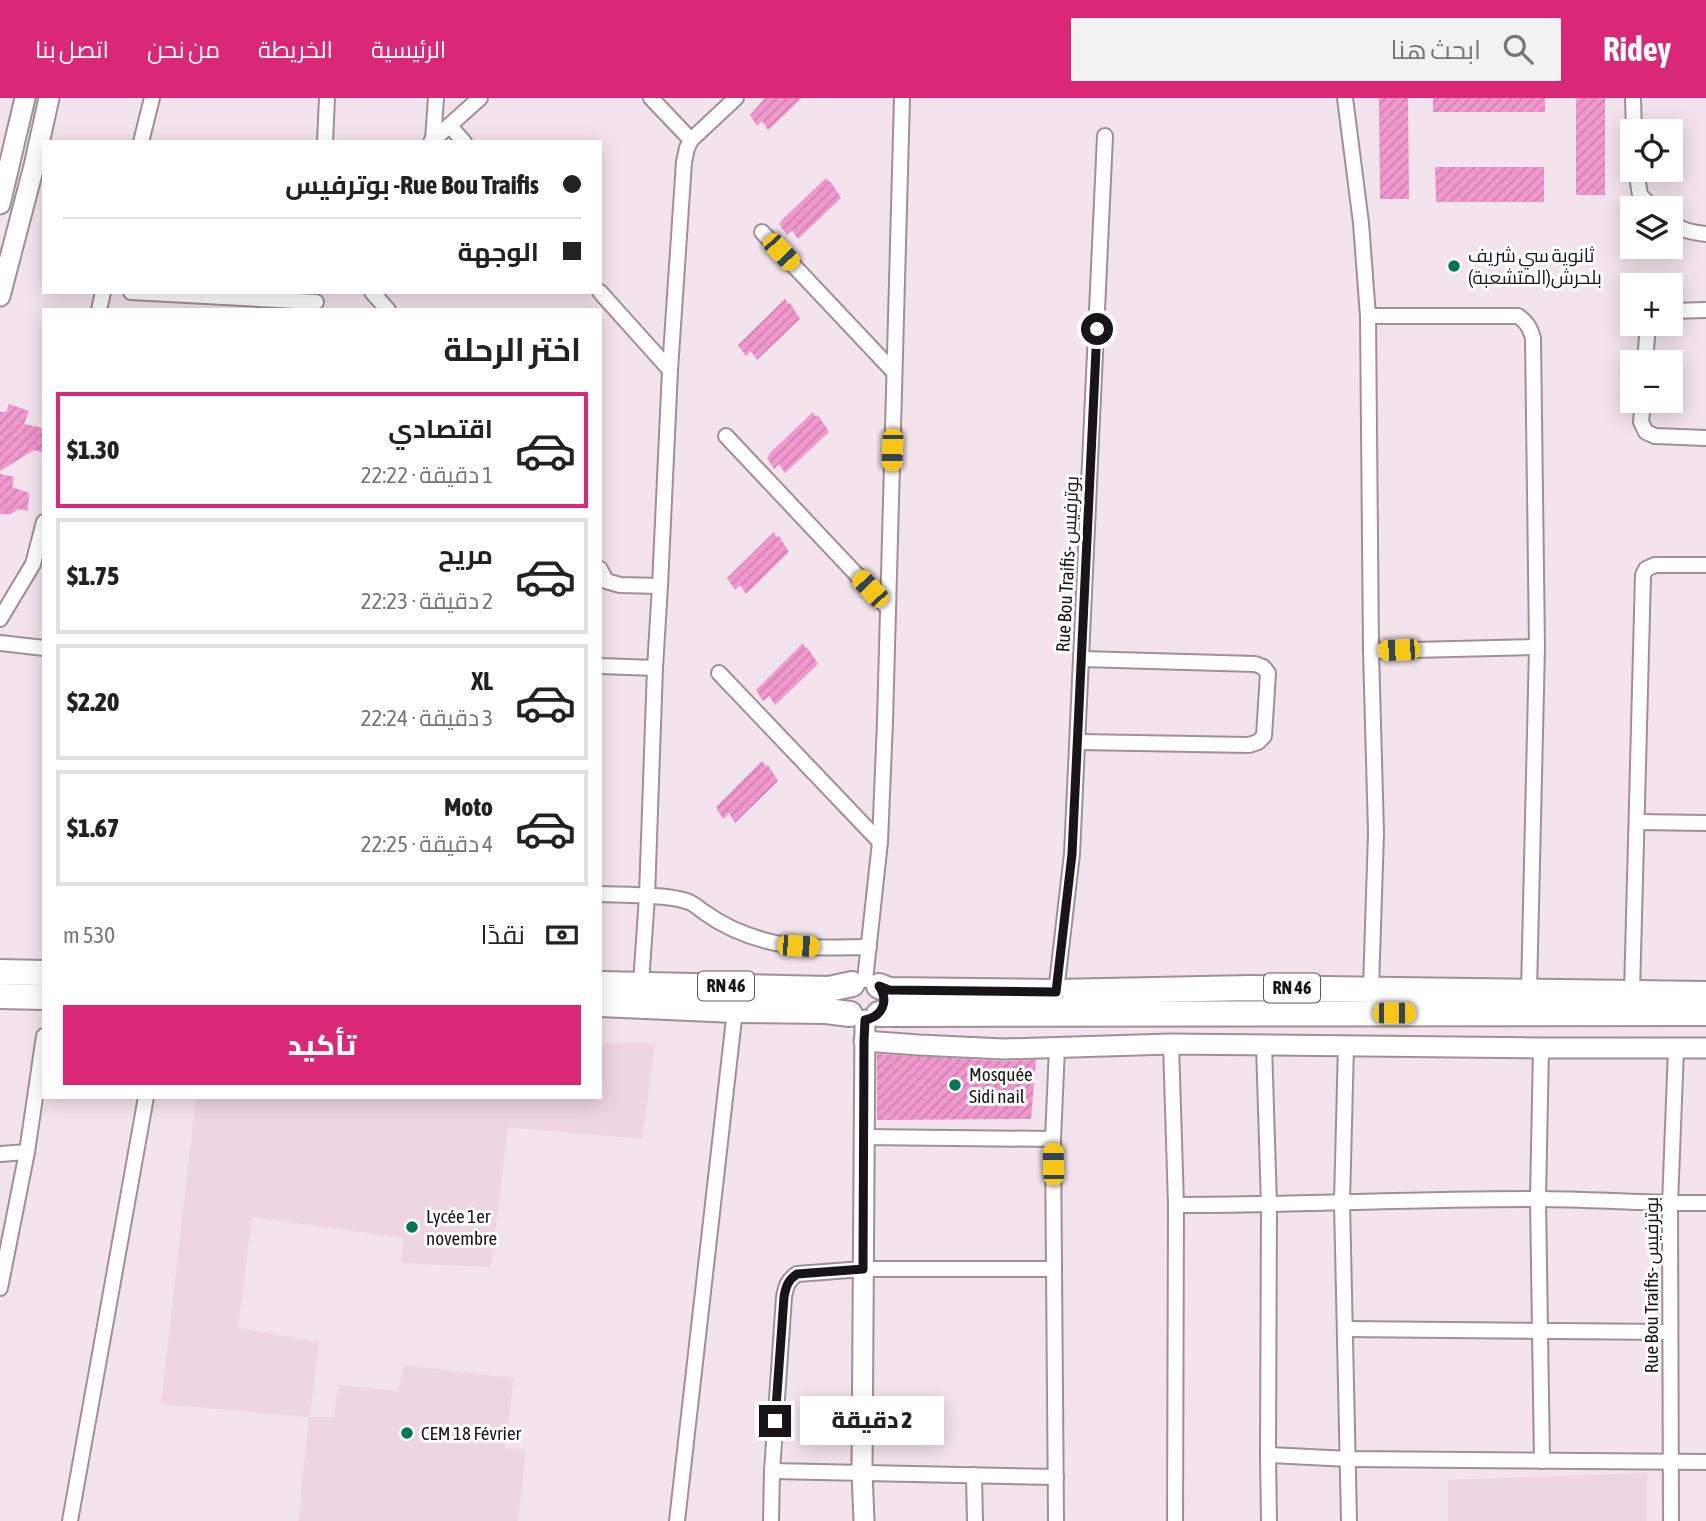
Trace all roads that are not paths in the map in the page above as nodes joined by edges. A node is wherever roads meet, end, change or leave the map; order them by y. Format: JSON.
{"nodes":[{"id":1,"x":25,"y":98,"type":"edge"},
{"id":2,"x":49,"y":98,"type":"edge"},
{"id":3,"x":152,"y":98,"type":"edge"},
{"id":4,"x":327,"y":98,"type":"edge"},
{"id":5,"x":436,"y":98,"type":"edge"},
{"id":6,"x":480,"y":98,"type":"edge"},
{"id":7,"x":651,"y":98,"type":"edge"},
{"id":8,"x":736,"y":98,"type":"edge"},
{"id":9,"x":902,"y":98,"type":"edge"},
{"id":10,"x":1345,"y":98,"type":"edge"},
{"id":11,"x":1633,"y":98,"type":"edge"},
{"id":12,"x":1634,"y":119,"type":"edge"},
{"id":13,"x":450,"y":126,"type":"junction"},
{"id":14,"x":1105,"y":136,"type":"dead end"},
{"id":15,"x":142,"y":140,"type":"edge"},
{"id":16,"x":325,"y":140,"type":"edge"},
{"id":17,"x":432,"y":140,"type":"edge"},
{"id":18,"x":433,"y":140,"type":"edge"},
{"id":19,"x":462,"y":140,"type":"edge"},
{"id":20,"x":691,"y":140,"type":"junction"},
{"id":21,"x":6,"y":156,"type":"edge"},
{"id":22,"x":34,"y":166,"type":"junction"},
{"id":23,"x":0,"y":204,"type":"edge"},
{"id":24,"x":1683,"y":229,"type":"edge"},
{"id":25,"x":762,"y":232,"type":"dead end"},
{"id":26,"x":1706,"y":234,"type":"edge"},
{"id":27,"x":172,"y":294,"type":"edge"},
{"id":28,"x":374,"y":294,"type":"edge"},
{"id":29,"x":602,"y":294,"type":"edge"},
{"id":30,"x":0,"y":296,"type":"edge"},
{"id":31,"x":316,"y":301,"type":"edge"},
{"id":32,"x":386,"y":308,"type":"edge"},
{"id":33,"x":1706,"y":310,"type":"edge"},
{"id":34,"x":1683,"y":311,"type":"edge"},
{"id":35,"x":1368,"y":316,"type":"junction"},
{"id":36,"x":670,"y":370,"type":"junction"},
{"id":37,"x":894,"y":372,"type":"junction"},
{"id":38,"x":1642,"y":413,"type":"edge"},
{"id":39,"x":726,"y":436,"type":"dead end"},
{"id":40,"x":1706,"y":438,"type":"edge"},
{"id":41,"x":42,"y":536,"type":"edge"},
{"id":42,"x":38,"y":564,"type":"edge"},
{"id":43,"x":1706,"y":565,"type":"edge"},
{"id":44,"x":602,"y":573,"type":"edge"},
{"id":45,"x":660,"y":586,"type":"junction"},
{"id":46,"x":888,"y":608,"type":"junction"},
{"id":47,"x":0,"y":619,"type":"edge"},
{"id":48,"x":0,"y":643,"type":"edge"},
{"id":49,"x":1537,"y":646,"type":"junction"},
{"id":50,"x":42,"y":648,"type":"edge"},
{"id":51,"x":1371,"y":651,"type":"junction"},
{"id":52,"x":1082,"y":659,"type":"junction"},
{"id":53,"x":602,"y":666,"type":"edge"},
{"id":54,"x":655,"y":668,"type":"junction"},
{"id":55,"x":719,"y":673,"type":"dead end"},
{"id":56,"x":1079,"y":742,"type":"junction"},
{"id":57,"x":1637,"y":822,"type":"junction"},
{"id":58,"x":1706,"y":823,"type":"edge"},
{"id":59,"x":880,"y":842,"type":"junction"},
{"id":60,"x":602,"y":894,"type":"edge"},
{"id":61,"x":647,"y":896,"type":"junction"},
{"id":62,"x":869,"y":947,"type":"junction"},
{"id":63,"x":0,"y":972,"type":"edge"},
{"id":64,"x":42,"y":973,"type":"edge"},
{"id":65,"x":865,"y":983,"type":"junction"},
{"id":66,"x":602,"y":984,"type":"edge"},
{"id":67,"x":641,"y":984,"type":"junction"},
{"id":68,"x":1371,"y":988,"type":"junction"},
{"id":69,"x":1529,"y":991,"type":"junction"},
{"id":70,"x":1056,"y":992,"type":"junction"},
{"id":71,"x":1632,"y":993,"type":"junction"},
{"id":72,"x":1706,"y":994,"type":"edge"},
{"id":73,"x":0,"y":996,"type":"edge"},
{"id":74,"x":42,"y":996,"type":"edge"},
{"id":75,"x":602,"y":1004,"type":"edge"},
{"id":76,"x":735,"y":1010,"type":"junction"},
{"id":77,"x":1706,"y":1013,"type":"edge"},
{"id":78,"x":864,"y":1022,"type":"junction"},
{"id":79,"x":1171,"y":1044,"type":"junction"},
{"id":80,"x":1264,"y":1045,"type":"junction"},
{"id":81,"x":1346,"y":1045,"type":"junction"},
{"id":82,"x":1057,"y":1048,"type":"junction"},
{"id":83,"x":1541,"y":1048,"type":"junction"},
{"id":84,"x":1706,"y":1048,"type":"edge"},
{"id":85,"x":1676,"y":1049,"type":"junction"},
{"id":86,"x":42,"y":1050,"type":"edge"},
{"id":87,"x":146,"y":1099,"type":"edge"},
{"id":88,"x":863,"y":1137,"type":"junction"},
{"id":89,"x":1053,"y":1139,"type":"junction"},
{"id":90,"x":27,"y":1152,"type":"junction"},
{"id":91,"x":0,"y":1154,"type":"edge"},
{"id":92,"x":1538,"y":1199,"type":"junction"},
{"id":93,"x":1342,"y":1202,"type":"junction"},
{"id":94,"x":1670,"y":1203,"type":"junction"},
{"id":95,"x":1706,"y":1203,"type":"edge"},
{"id":96,"x":1176,"y":1205,"type":"junction"},
{"id":97,"x":1269,"y":1205,"type":"junction"},
{"id":98,"x":863,"y":1269,"type":"junction"},
{"id":99,"x":1054,"y":1269,"type":"junction"},
{"id":100,"x":0,"y":1288,"type":"edge"},
{"id":101,"x":1345,"y":1329,"type":"junction"},
{"id":102,"x":1540,"y":1331,"type":"junction"},
{"id":103,"x":1670,"y":1332,"type":"junction"},
{"id":104,"x":1268,"y":1455,"type":"junction"},
{"id":105,"x":1349,"y":1459,"type":"junction"},
{"id":106,"x":1542,"y":1461,"type":"junction"},
{"id":107,"x":1670,"y":1462,"type":"junction"},
{"id":108,"x":1706,"y":1462,"type":"edge"},
{"id":109,"x":772,"y":1471,"type":"junction"},
{"id":110,"x":862,"y":1472,"type":"junction"},
{"id":111,"x":974,"y":1475,"type":"junction"},
{"id":112,"x":1056,"y":1477,"type":"junction"},
{"id":113,"x":70,"y":1521,"type":"edge"},
{"id":114,"x":677,"y":1521,"type":"edge"},
{"id":115,"x":771,"y":1521,"type":"edge"},
{"id":116,"x":864,"y":1521,"type":"edge"},
{"id":117,"x":975,"y":1521,"type":"edge"},
{"id":118,"x":1056,"y":1521,"type":"edge"},
{"id":119,"x":1175,"y":1521,"type":"edge"},
{"id":120,"x":1269,"y":1521,"type":"edge"},
{"id":121,"x":1349,"y":1521,"type":"edge"},
{"id":122,"x":1671,"y":1521,"type":"edge"}],
"edges":[{"from":1,"to":21,"type":"street"},
{"from":2,"to":22,"type":"street"},
{"from":3,"to":15,"type":"street"},
{"from":4,"to":16,"type":"street"},
{"from":5,"to":17,"type":"street"},
{"from":6,"to":13,"type":"street"},
{"from":7,"to":20,"type":"street"},
{"from":8,"to":20,"type":"street"},
{"from":9,"to":37,"type":"street"},
{"from":10,"to":35,"type":"street"},
{"from":11,"to":12,"type":"street"},
{"from":13,"to":18,"type":"street"},
{"from":13,"to":19,"type":"street"},
{"from":14,"to":52,"type":"street","name":"Rue Bou Traifis- بوترفيس"},
{"from":20,"to":36,"type":"street"},
{"from":21,"to":22,"type":"street"},
{"from":21,"to":23,"type":"street"},
{"from":22,"to":30,"type":"street"},
{"from":24,"to":26,"type":"street"},
{"from":25,"to":37,"type":"street"},
{"from":27,"to":31,"type":"street"},
{"from":28,"to":32,"type":"street"},
{"from":29,"to":36,"type":"street"},
{"from":33,"to":34,"type":"street"},
{"from":35,"to":49,"type":"street"},
{"from":35,"to":51,"type":"street"},
{"from":36,"to":45,"type":"street"},
{"from":37,"to":46,"type":"street"},
{"from":38,"to":40,"type":"street"},
{"from":39,"to":46,"type":"street"},
{"from":41,"to":42,"type":"street"},
{"from":42,"to":47,"type":"street"},
{"from":43,"to":57,"type":"street"},
{"from":44,"to":45,"type":"street"},
{"from":45,"to":54,"type":"street"},
{"from":46,"to":59,"type":"street"},
{"from":48,"to":50,"type":"street"},
{"from":49,"to":51,"type":"street"},
{"from":49,"to":69,"type":"street"},
{"from":51,"to":68,"type":"street"},
{"from":52,"to":56,"type":"street","name":"Rue Bou Traifis- بوترفيس"},
{"from":52,"to":56,"type":"street"},
{"from":53,"to":54,"type":"street"},
{"from":54,"to":61,"type":"street"},
{"from":55,"to":59,"type":"street"},
{"from":56,"to":70,"type":"street","name":"Rue Bou Traifis- بوترفيس"},
{"from":57,"to":58,"type":"street"},
{"from":57,"to":71,"type":"street"},
{"from":59,"to":62,"type":"street"},
{"from":60,"to":61,"type":"street"},
{"from":61,"to":62,"type":"street"},
{"from":61,"to":67,"type":"street"},
{"from":62,"to":65,"type":"street"},
{"from":63,"to":64,"type":"highway"},
{"from":65,"to":67,"type":"highway","number":"RN 46"},
{"from":65,"to":70,"type":"highway","number":"RN 46"},
{"from":65,"to":78,"type":"highway"},
{"from":65,"to":78,"type":"highway"},
{"from":66,"to":67,"type":"highway","number":"RN 46"},
{"from":68,"to":69,"type":"highway","number":"RN 46"},
{"from":68,"to":70,"type":"highway","number":"RN 46"},
{"from":69,"to":71,"type":"highway","number":"RN 46"},
{"from":71,"to":72,"type":"highway","number":"RN 46"},
{"from":73,"to":74,"type":"highway"},
{"from":75,"to":76,"type":"highway","number":"RN 46"},
{"from":76,"to":78,"type":"highway","number":"RN 46"},
{"from":76,"to":114,"type":"street"},
{"from":77,"to":78,"type":"highway","number":"RN 46"},
{"from":78,"to":82,"type":"street"},
{"from":78,"to":88,"type":"street"},
{"from":79,"to":80,"type":"street"},
{"from":79,"to":82,"type":"street"},
{"from":79,"to":96,"type":"street"},
{"from":80,"to":81,"type":"street"},
{"from":80,"to":97,"type":"street"},
{"from":81,"to":83,"type":"street"},
{"from":81,"to":93,"type":"street"},
{"from":82,"to":89,"type":"street"},
{"from":83,"to":85,"type":"street"},
{"from":83,"to":92,"type":"street"},
{"from":84,"to":85,"type":"street"},
{"from":85,"to":94,"type":"street","name":"Rue Bou Traifis- بوترفيس"},
{"from":86,"to":90,"type":"street"},
{"from":87,"to":113,"type":"street"},
{"from":88,"to":89,"type":"street"},
{"from":88,"to":98,"type":"street"},
{"from":89,"to":99,"type":"street"},
{"from":90,"to":91,"type":"street"},
{"from":90,"to":100,"type":"street"},
{"from":92,"to":93,"type":"street"},
{"from":92,"to":94,"type":"street"},
{"from":92,"to":102,"type":"street"},
{"from":93,"to":97,"type":"street"},
{"from":93,"to":101,"type":"street"},
{"from":94,"to":95,"type":"street"},
{"from":94,"to":103,"type":"street","name":"Rue Bou Traifis- بوترفيس"},
{"from":96,"to":97,"type":"street"},
{"from":96,"to":119,"type":"street"},
{"from":97,"to":104,"type":"street"},
{"from":98,"to":99,"type":"street"},
{"from":98,"to":109,"type":"street"},
{"from":98,"to":110,"type":"street"},
{"from":99,"to":112,"type":"street"},
{"from":101,"to":102,"type":"street"},
{"from":101,"to":105,"type":"street"},
{"from":102,"to":103,"type":"street"},
{"from":102,"to":106,"type":"street"},
{"from":103,"to":107,"type":"street","name":"Rue Bou Traifis- بوترفيس"},
{"from":104,"to":105,"type":"street"},
{"from":104,"to":120,"type":"street"},
{"from":105,"to":106,"type":"street"},
{"from":105,"to":121,"type":"street"},
{"from":106,"to":107,"type":"street"},
{"from":107,"to":108,"type":"street"},
{"from":107,"to":122,"type":"street","name":"Rue Bou Traifis- بوترفيس"},
{"from":109,"to":110,"type":"street"},
{"from":109,"to":115,"type":"street"},
{"from":110,"to":111,"type":"street"},
{"from":110,"to":116,"type":"street"},
{"from":111,"to":112,"type":"street"},
{"from":111,"to":117,"type":"street"},
{"from":112,"to":118,"type":"street"}]}
